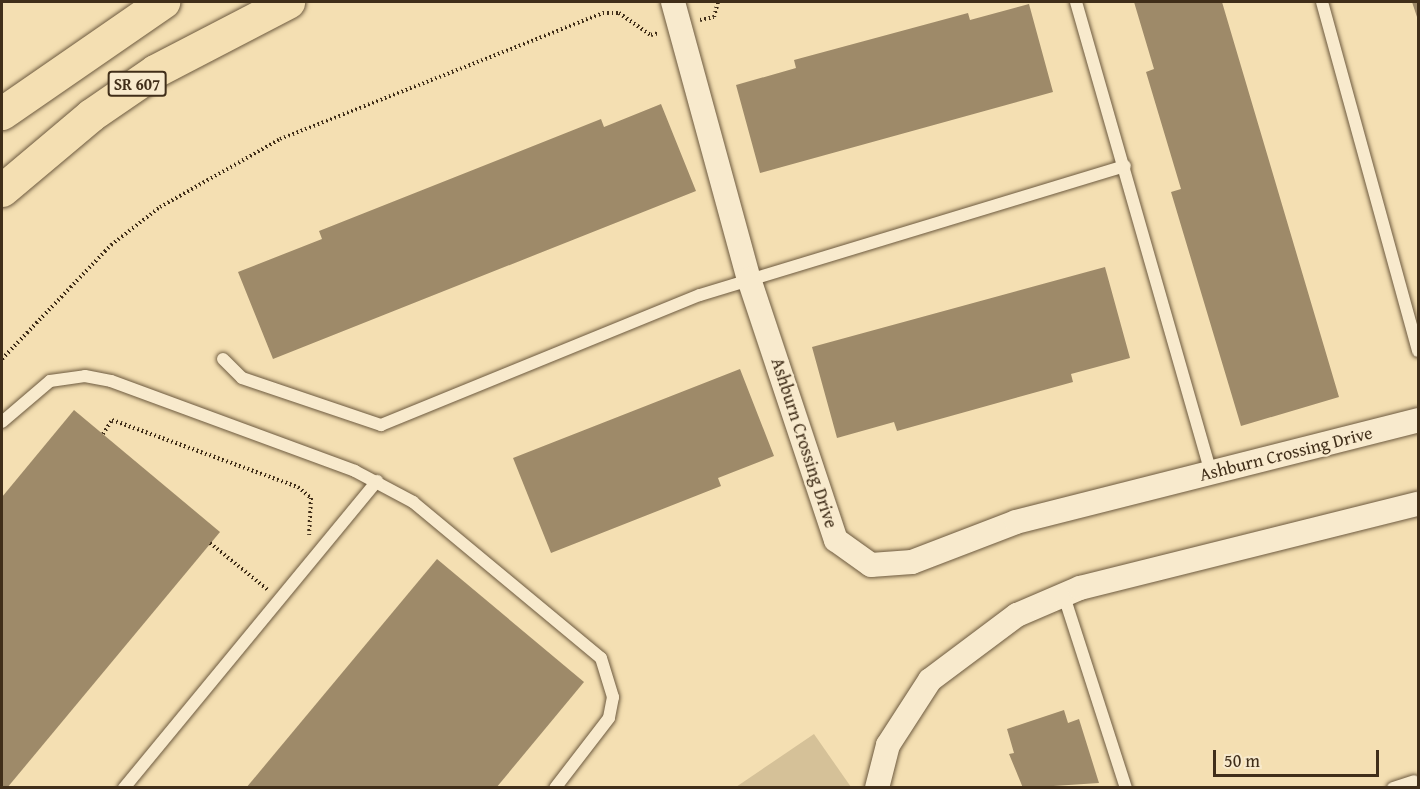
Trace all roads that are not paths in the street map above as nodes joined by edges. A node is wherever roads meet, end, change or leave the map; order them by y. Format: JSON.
{"nodes":[{"id":1,"x":163,"y":2,"type":"edge"},
{"id":2,"x":288,"y":2,"type":"edge"},
{"id":3,"x":673,"y":2,"type":"edge"},
{"id":4,"x":1076,"y":2,"type":"edge"},
{"id":5,"x":1322,"y":2,"type":"edge"},
{"id":6,"x":2,"y":113,"type":"edge"},
{"id":7,"x":1125,"y":166,"type":"junction"},
{"id":8,"x":2,"y":190,"type":"edge"},
{"id":9,"x":748,"y":279,"type":"junction"},
{"id":10,"x":1419,"y":351,"type":"edge"},
{"id":11,"x":223,"y":359,"type":"dead end"},
{"id":12,"x":1419,"y":420,"type":"edge"},
{"id":13,"x":2,"y":422,"type":"edge"},
{"id":14,"x":1211,"y":472,"type":"junction"},
{"id":15,"x":377,"y":481,"type":"junction"},
{"id":16,"x":1419,"y":504,"type":"edge"},
{"id":17,"x":1063,"y":593,"type":"junction"},
{"id":18,"x":1414,"y":781,"type":"dead end"},
{"id":19,"x":124,"y":788,"type":"edge"},
{"id":20,"x":555,"y":788,"type":"edge"},
{"id":21,"x":877,"y":788,"type":"edge"},
{"id":22,"x":1125,"y":788,"type":"edge"},
{"id":23,"x":1393,"y":788,"type":"edge"}],
"edges":[{"from":1,"to":6,"type":"main road"},
{"from":2,"to":8,"type":"main road","number":"SR 607"},
{"from":3,"to":9,"type":"street","name":"Ashburn Crossing Drive"},
{"from":4,"to":7,"type":"lane"},
{"from":5,"to":10,"type":"lane"},
{"from":7,"to":9,"type":"lane"},
{"from":7,"to":14,"type":"lane"},
{"from":9,"to":11,"type":"lane"},
{"from":9,"to":14,"type":"street","name":"Ashburn Crossing Drive"},
{"from":12,"to":14,"type":"street","name":"Ashburn Crossing Drive"},
{"from":13,"to":15,"type":"lane"},
{"from":15,"to":19,"type":"lane"},
{"from":15,"to":20,"type":"lane"},
{"from":16,"to":17,"type":"street"},
{"from":17,"to":21,"type":"street"},
{"from":17,"to":22,"type":"lane"},
{"from":18,"to":23,"type":"lane"}]}
